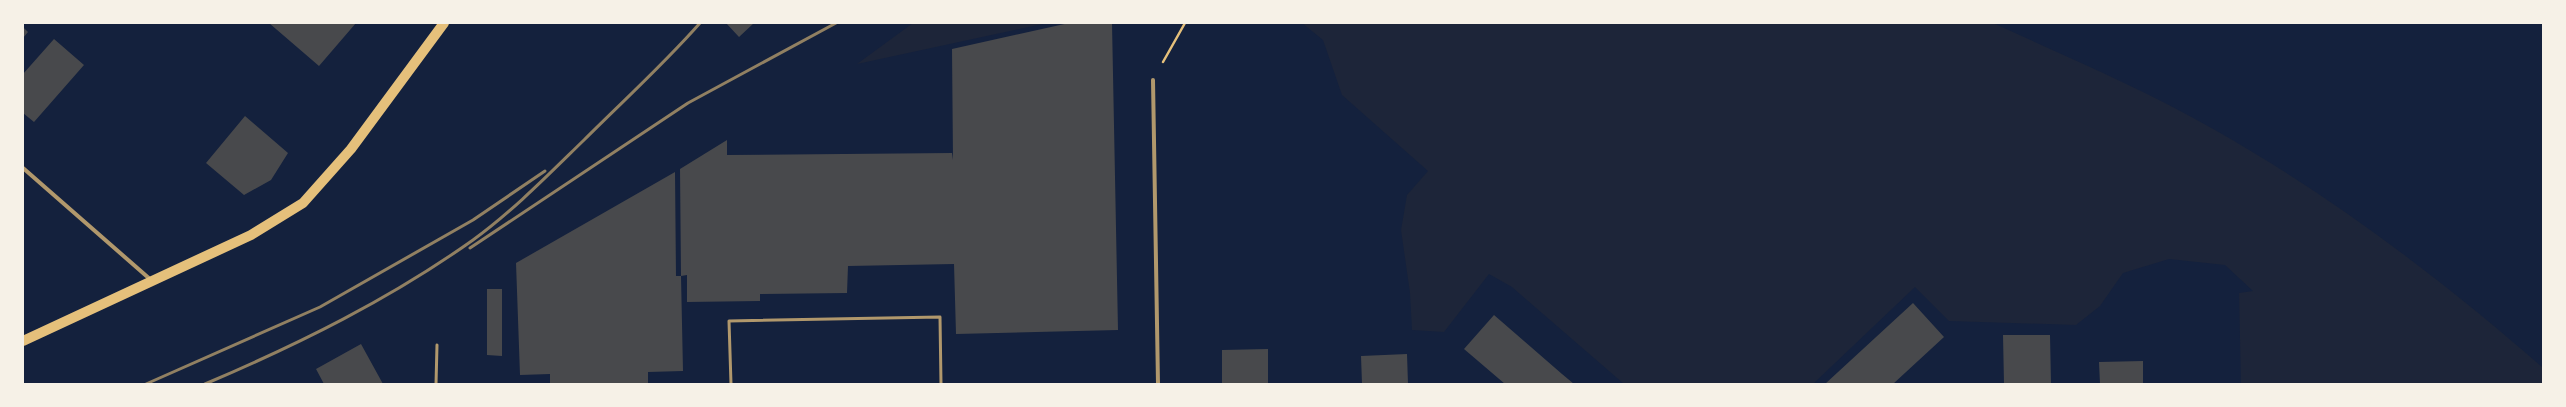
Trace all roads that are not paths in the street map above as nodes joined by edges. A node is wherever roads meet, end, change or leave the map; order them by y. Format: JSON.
{"nodes":[{"id":1,"x":444,"y":23,"type":"edge"},
{"id":2,"x":1152,"y":80,"type":"road end"},
{"id":3,"x":23,"y":168,"type":"edge"},
{"id":4,"x":153,"y":282,"type":"junction"},
{"id":5,"x":23,"y":341,"type":"edge"},
{"id":6,"x":437,"y":344,"type":"dead end"},
{"id":7,"x":436,"y":384,"type":"edge"},
{"id":8,"x":731,"y":384,"type":"edge"},
{"id":9,"x":941,"y":384,"type":"edge"},
{"id":10,"x":1158,"y":384,"type":"edge"}],
"edges":[{"from":1,"to":4,"type":"main road"},
{"from":2,"to":10,"type":"street"},
{"from":3,"to":4,"type":"street"},
{"from":4,"to":5,"type":"main road"},
{"from":6,"to":7,"type":"lane"},
{"from":8,"to":9,"type":"lane"}]}
